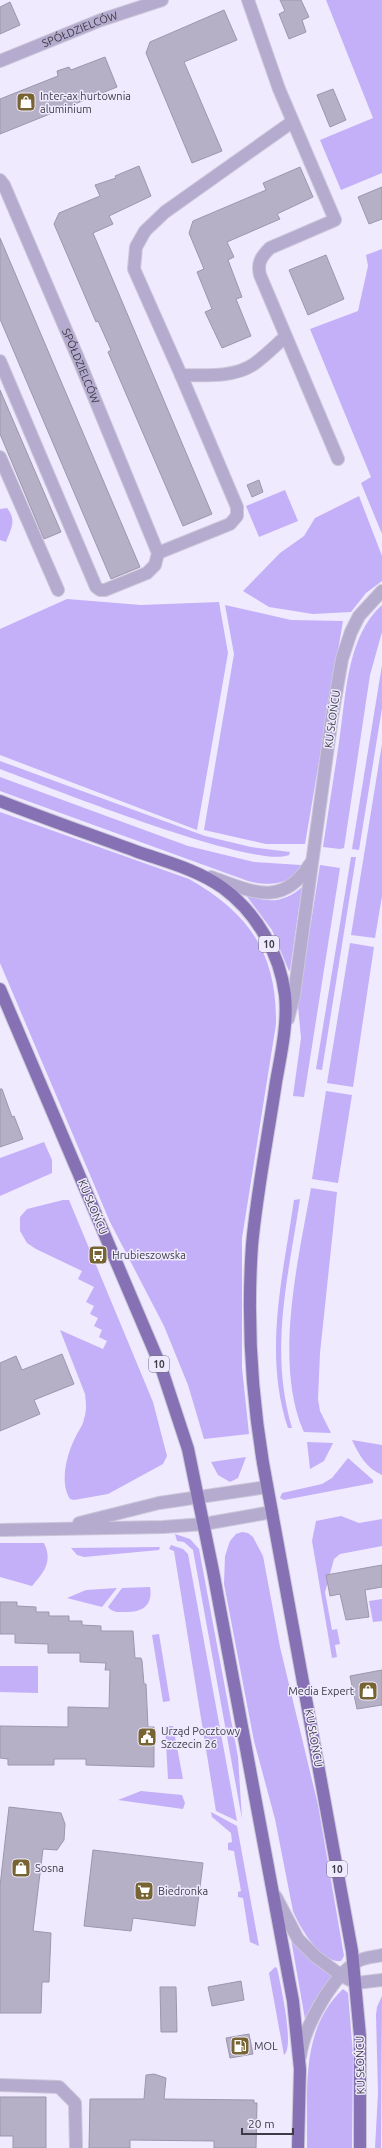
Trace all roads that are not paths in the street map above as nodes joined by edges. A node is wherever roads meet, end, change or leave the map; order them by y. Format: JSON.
{"nodes":[{"id":1,"x":162,"y":0,"type":"edge"},
{"id":2,"x":248,"y":0,"type":"edge"},
{"id":3,"x":0,"y":61,"type":"edge"},
{"id":4,"x":292,"y":122,"type":"junction"},
{"id":5,"x":0,"y":180,"type":"edge"},
{"id":6,"x":285,"y":337,"type":"junction"},
{"id":7,"x":0,"y":361,"type":"edge"},
{"id":8,"x":181,"y":375,"type":"junction"},
{"id":9,"x":0,"y":457,"type":"edge"},
{"id":10,"x":338,"y":459,"type":"dead end"},
{"id":11,"x":158,"y":553,"type":"junction"},
{"id":12,"x":58,"y":590,"type":"dead end"},
{"id":13,"x":382,"y":591,"type":"edge"},
{"id":14,"x":0,"y":801,"type":"edge"},
{"id":15,"x":313,"y":860,"type":"junction"},
{"id":16,"x":192,"y":871,"type":"junction"},
{"id":17,"x":0,"y":989,"type":"edge"},
{"id":18,"x":281,"y":1050,"type":"junction"},
{"id":19,"x":267,"y":1487,"type":"junction"},
{"id":20,"x":199,"y":1496,"type":"junction"},
{"id":21,"x":272,"y":1512,"type":"junction"},
{"id":22,"x":204,"y":1524,"type":"junction"},
{"id":23,"x":58,"y":1528,"type":"junction"},
{"id":24,"x":0,"y":1530,"type":"edge"},
{"id":25,"x":272,"y":1887,"type":"junction"},
{"id":26,"x":382,"y":1955,"type":"edge"},
{"id":27,"x":354,"y":1964,"type":"junction"},
{"id":28,"x":342,"y":1976,"type":"junction"},
{"id":29,"x":382,"y":1980,"type":"edge"},
{"id":30,"x":356,"y":1983,"type":"junction"},
{"id":31,"x":300,"y":2069,"type":"junction"},
{"id":32,"x":0,"y":2085,"type":"edge"},
{"id":33,"x":76,"y":2148,"type":"edge"},
{"id":34,"x":298,"y":2148,"type":"edge"},
{"id":35,"x":360,"y":2148,"type":"edge"}],
"edges":[{"from":1,"to":3,"type":"street","name":"SPÓŁDZIELCÓW"},
{"from":2,"to":4,"type":"street"},
{"from":4,"to":6,"type":"street"},
{"from":4,"to":8,"type":"street"},
{"from":5,"to":11,"type":"street","name":"SPÓŁDZIELCÓW"},
{"from":6,"to":8,"type":"street"},
{"from":6,"to":10,"type":"street"},
{"from":7,"to":11,"type":"street"},
{"from":8,"to":11,"type":"street"},
{"from":9,"to":12,"type":"street"},
{"from":13,"to":15,"type":"street","name":"KU SŁOŃCU"},
{"from":14,"to":16,"type":"main road","name":"KU SŁOŃCU","number":"10"},
{"from":15,"to":16,"type":"street","name":"KU SŁOŃCU"},
{"from":15,"to":18,"type":"street","name":"KU SŁOŃCU"},
{"from":16,"to":18,"type":"main road","name":"KU SŁOŃCU","number":"10"},
{"from":17,"to":20,"type":"main road","name":"KU SŁOŃCU","number":"10"},
{"from":18,"to":19,"type":"main road","name":"KU SŁOŃCU","number":"10"},
{"from":19,"to":20,"type":"street"},
{"from":19,"to":21,"type":"main road","name":"KU SŁOŃCU","number":"10"},
{"from":20,"to":22,"type":"main road","name":"KU SŁOŃCU","number":"10"},
{"from":20,"to":23,"type":"street"},
{"from":21,"to":22,"type":"street"},
{"from":21,"to":27,"type":"main road","name":"KU SŁOŃCU","number":"10"},
{"from":22,"to":23,"type":"street"},
{"from":22,"to":25,"type":"main road","name":"KU SŁOŃCU","number":"10"},
{"from":23,"to":24,"type":"street"},
{"from":25,"to":28,"type":"street","name":"KU SŁOŃCU"},
{"from":25,"to":31,"type":"main road","name":"KU SŁOŃCU","number":"10"},
{"from":26,"to":27,"type":"street"},
{"from":27,"to":28,"type":"street","name":"KU SŁOŃCU"},
{"from":27,"to":30,"type":"main road","name":"KU SŁOŃCU","number":"10"},
{"from":28,"to":30,"type":"street","name":"KU SŁOŃCU"},
{"from":28,"to":31,"type":"street","name":"KU SŁOŃCU"},
{"from":29,"to":30,"type":"street"},
{"from":30,"to":35,"type":"main road","name":"KU SŁOŃCU","number":"10"},
{"from":31,"to":34,"type":"main road","name":"KU SŁOŃCU","number":"10"},
{"from":32,"to":33,"type":"street"}]}
